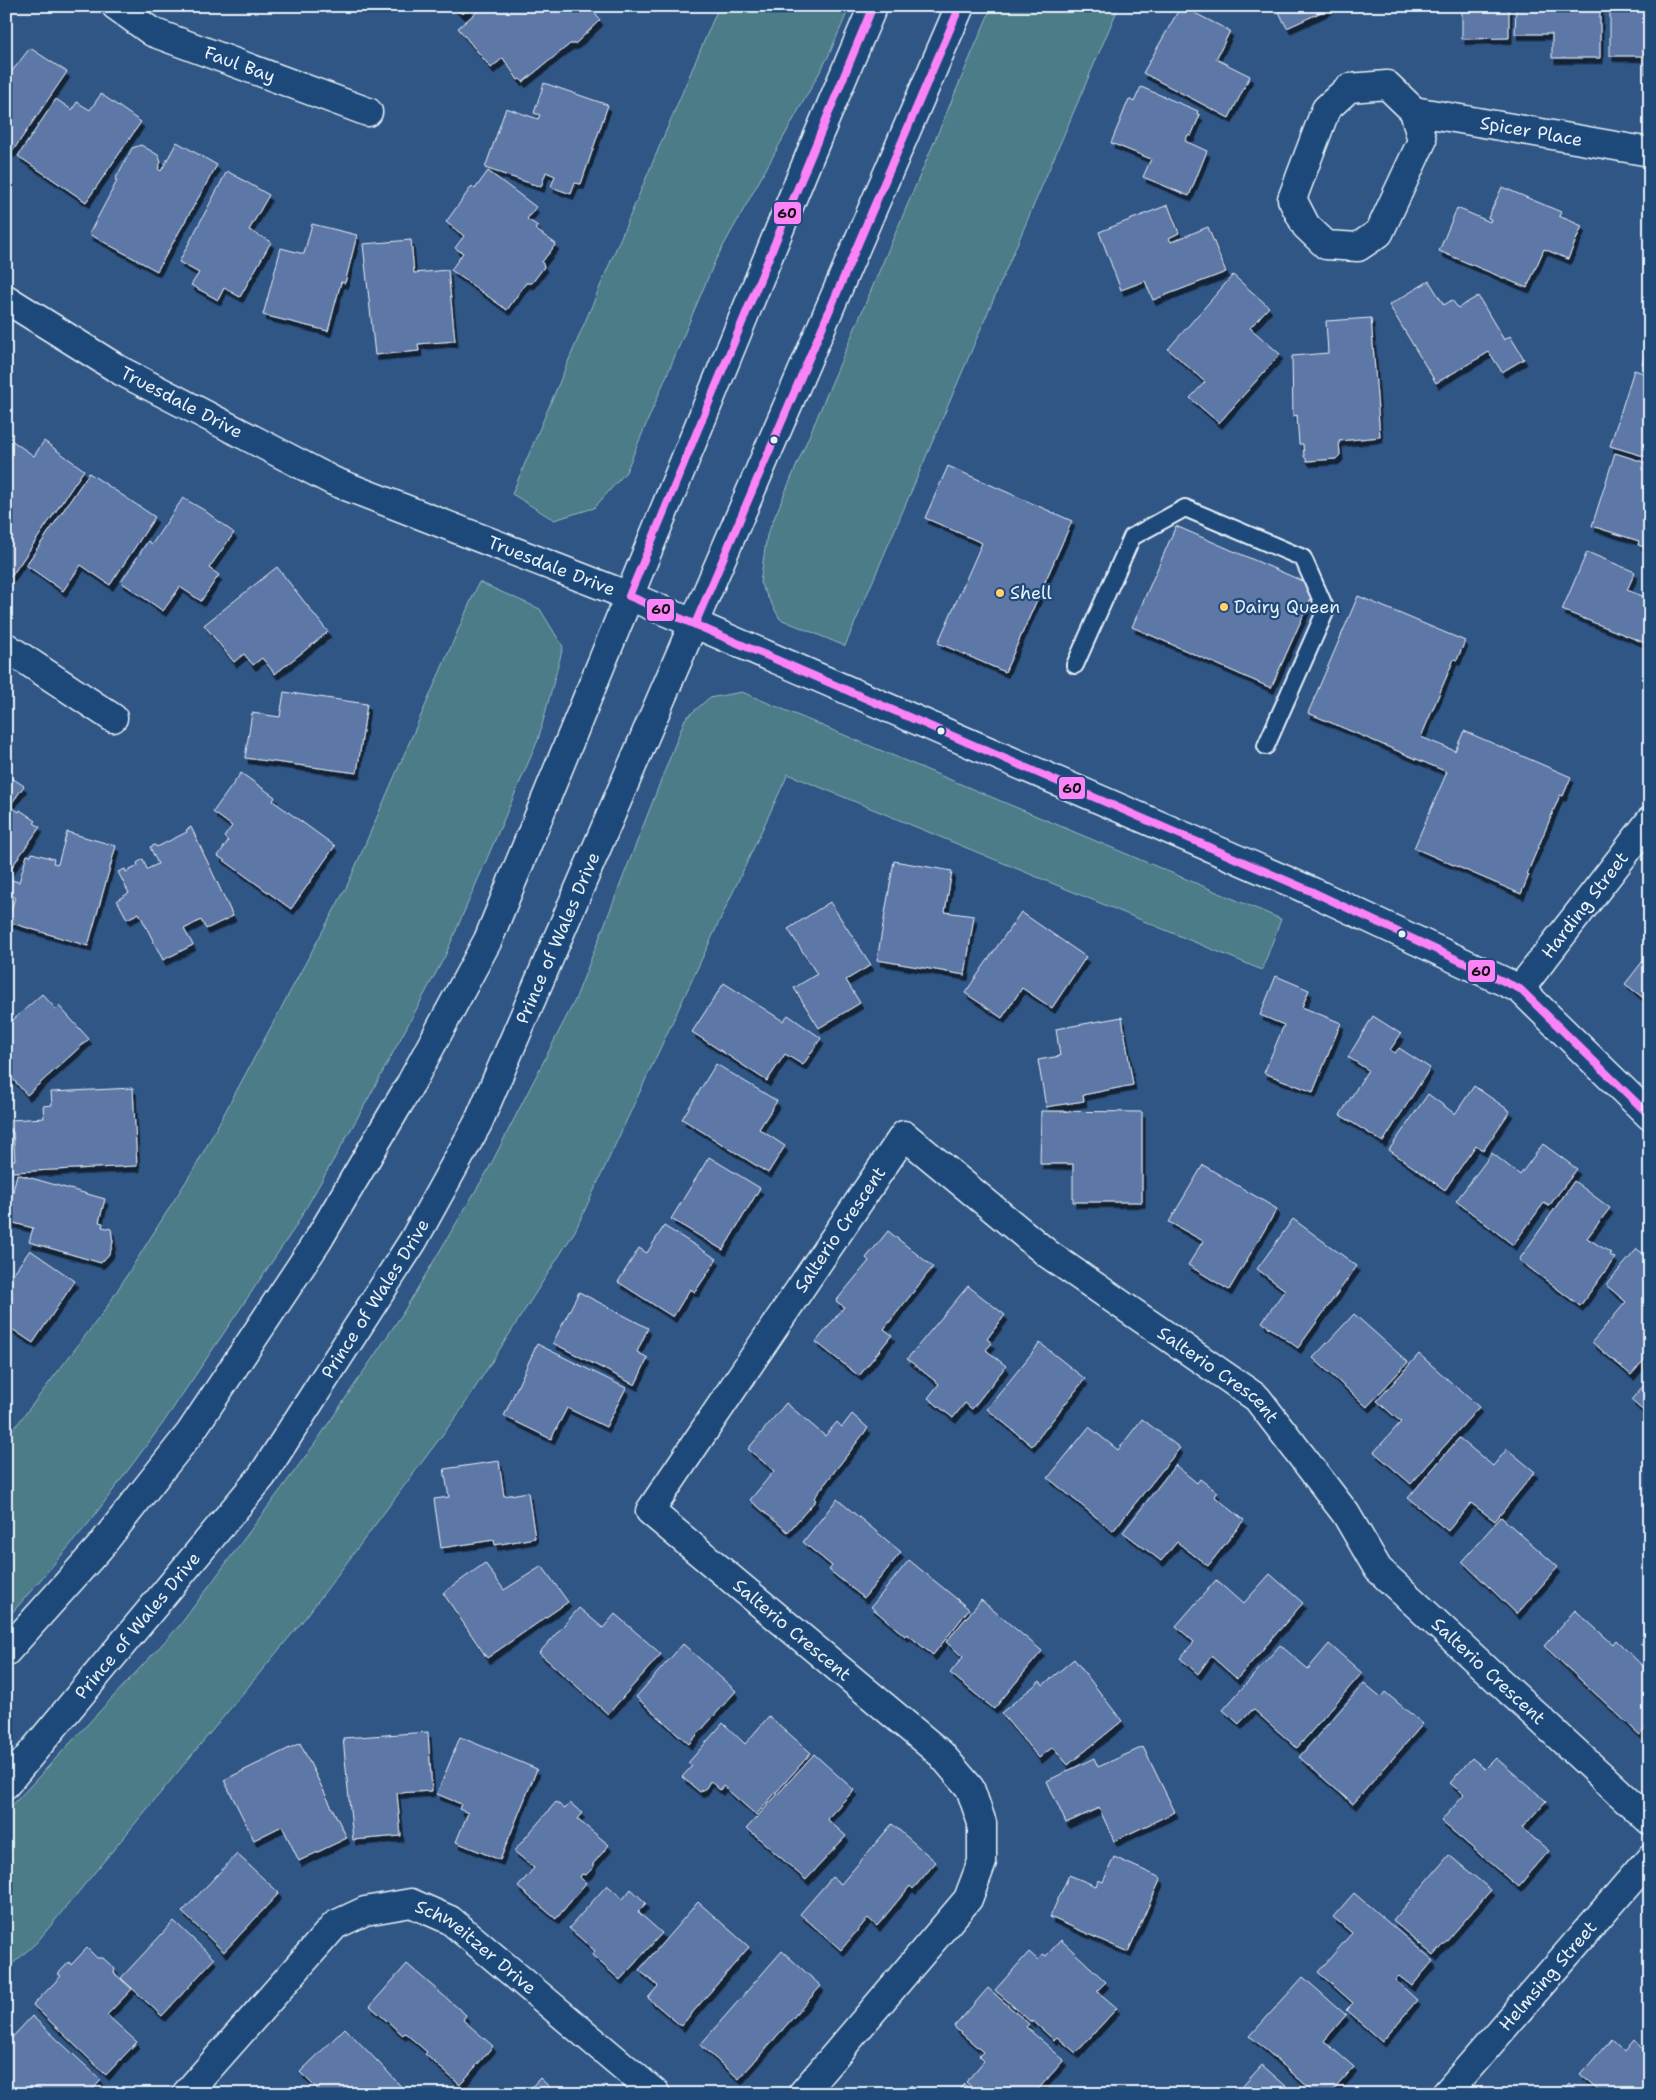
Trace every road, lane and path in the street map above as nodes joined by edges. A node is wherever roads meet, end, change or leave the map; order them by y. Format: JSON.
{"nodes":[{"id":1,"x":116,"y":6,"type":"edge"},
{"id":2,"x":873,"y":6,"type":"edge"},
{"id":3,"x":960,"y":6,"type":"edge"},
{"id":4,"x":1414,"y":111,"type":"junction"},
{"id":5,"x":368,"y":112,"type":"dead end"},
{"id":6,"x":1650,"y":152,"type":"edge"},
{"id":7,"x":6,"y":299,"type":"edge"},
{"id":8,"x":630,"y":596,"type":"junction"},
{"id":9,"x":695,"y":624,"type":"junction"},
{"id":10,"x":6,"y":647,"type":"edge"},
{"id":11,"x":1076,"y":665,"type":"dead end"},
{"id":12,"x":113,"y":718,"type":"dead end"},
{"id":13,"x":1266,"y":746,"type":"dead end"},
{"id":14,"x":1650,"y":820,"type":"edge"},
{"id":15,"x":1520,"y":989,"type":"junction"},
{"id":16,"x":1650,"y":1116,"type":"edge"},
{"id":17,"x":6,"y":1652,"type":"edge"},
{"id":18,"x":6,"y":1784,"type":"edge"},
{"id":19,"x":1650,"y":1821,"type":"edge"},
{"id":20,"x":1650,"y":1858,"type":"edge"},
{"id":21,"x":186,"y":2094,"type":"edge"},
{"id":22,"x":656,"y":2094,"type":"edge"},
{"id":23,"x":802,"y":2094,"type":"edge"},
{"id":24,"x":1446,"y":2094,"type":"edge"}],
"edges":[{"from":1,"to":5,"type":"street","name":"Faul Bay"},
{"from":2,"to":8,"type":"street"},
{"from":3,"to":9,"type":"street","name":"Prince of Wales Drive"},
{"from":4,"to":4,"type":"street"},
{"from":4,"to":6,"type":"street","name":"Spicer Place"},
{"from":7,"to":8,"type":"street","name":"Truesdale Drive"},
{"from":8,"to":9,"type":"street","name":"Truesdale Drive"},
{"from":8,"to":17,"type":"street"},
{"from":9,"to":15,"type":"street","name":"Truesdale Drive"},
{"from":9,"to":18,"type":"street","name":"Prince of Wales Drive"},
{"from":10,"to":12,"type":"street"},
{"from":11,"to":13,"type":"lane"},
{"from":14,"to":15,"type":"street","name":"Harding Street"},
{"from":15,"to":16,"type":"street","name":"Truesdale Drive"},
{"from":19,"to":23,"type":"street","name":"Salterio Crescent"},
{"from":20,"to":24,"type":"street","name":"Helmsing Street"},
{"from":21,"to":22,"type":"street","name":"Schweitzer Drive"}]}
